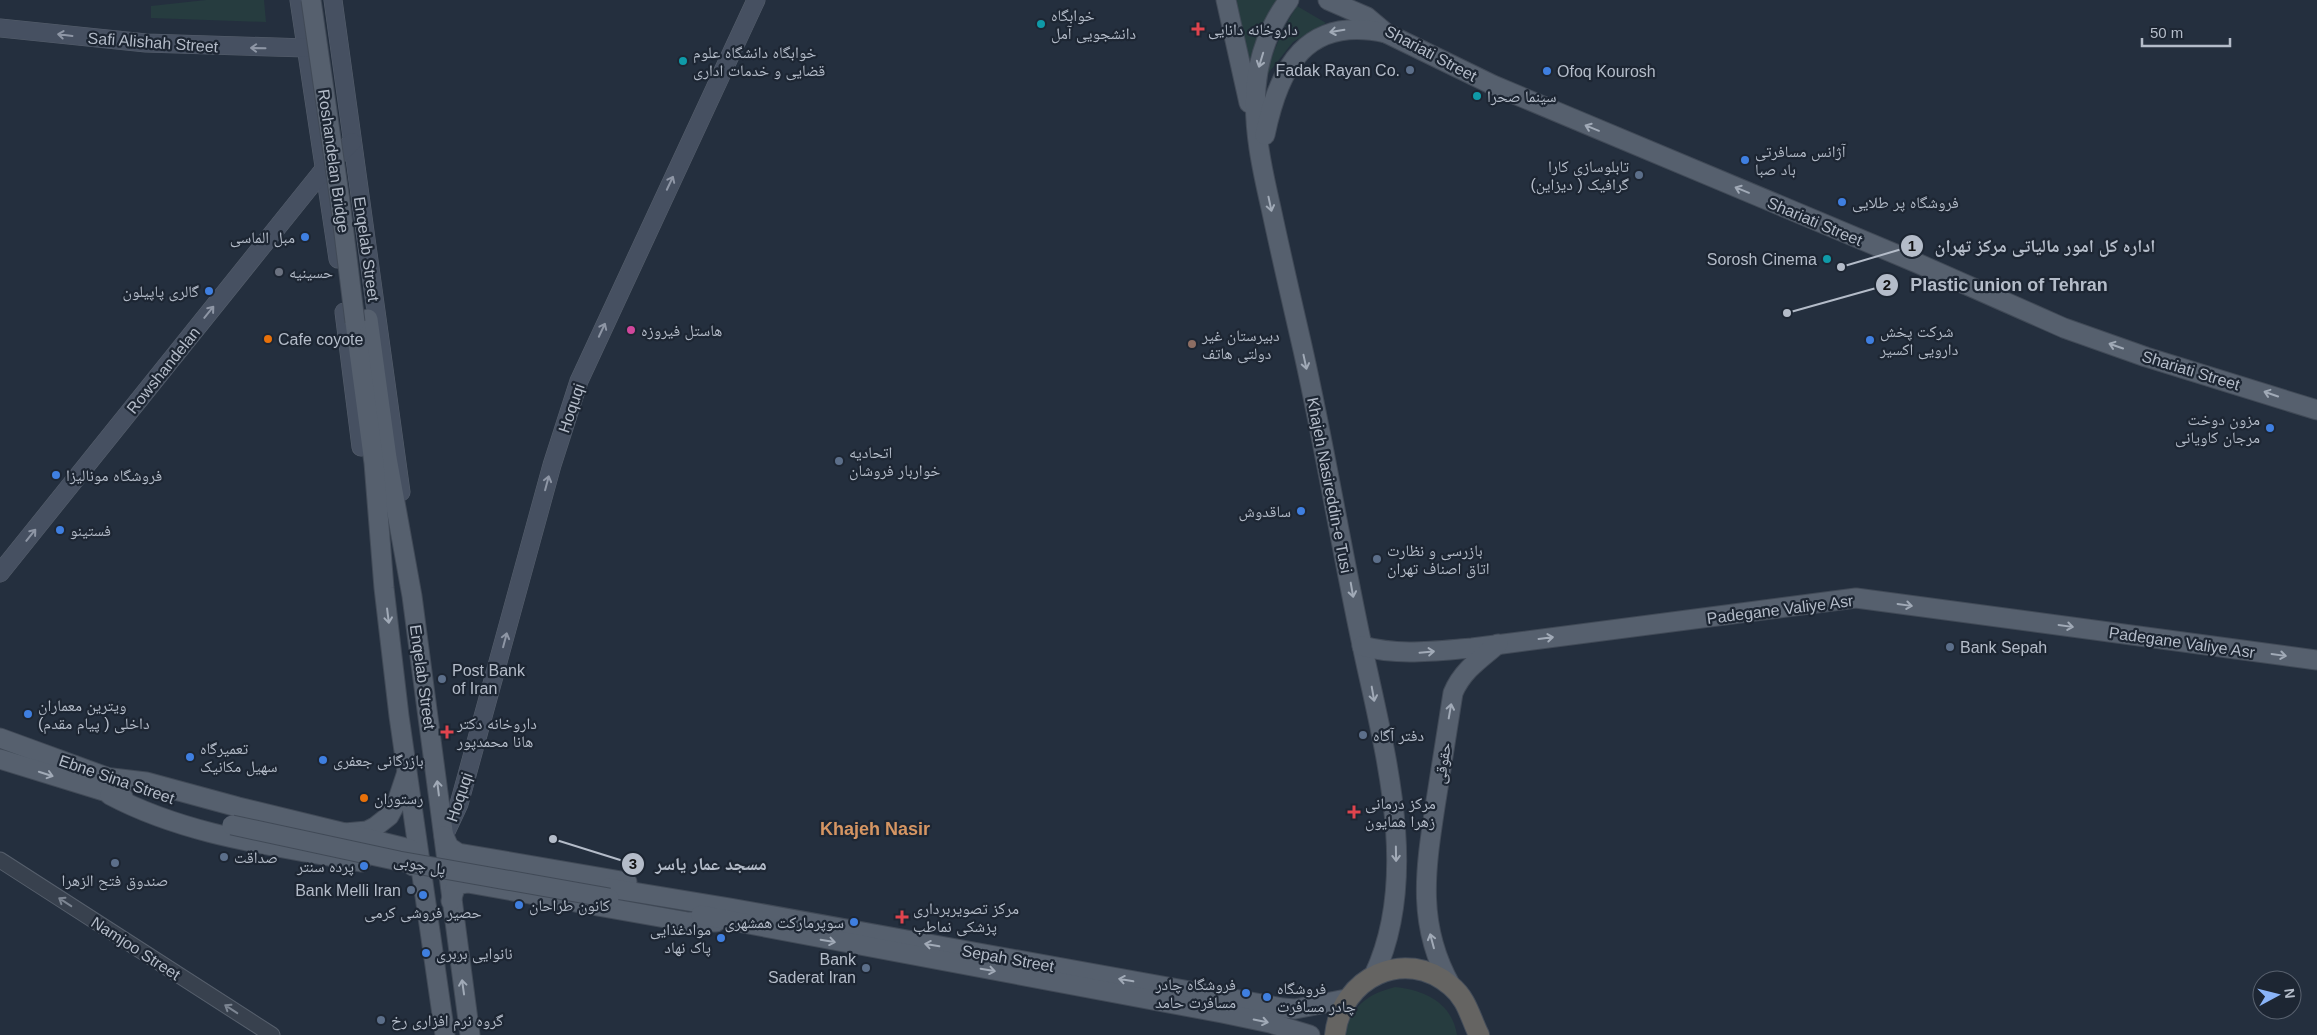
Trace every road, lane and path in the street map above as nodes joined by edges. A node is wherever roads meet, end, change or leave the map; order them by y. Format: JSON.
{"nodes":[{"id":1,"x":299,"y":0,"type":"edge"},
{"id":2,"x":311,"y":0,"type":"edge"},
{"id":3,"x":322,"y":0,"type":"edge"},
{"id":4,"x":332,"y":0,"type":"edge"},
{"id":5,"x":756,"y":0,"type":"edge"},
{"id":6,"x":1226,"y":0,"type":"edge"},
{"id":7,"x":1289,"y":0,"type":"edge"},
{"id":8,"x":1328,"y":0,"type":"edge"},
{"id":9,"x":0,"y":28,"type":"edge"},
{"id":10,"x":1386,"y":33,"type":"junction"},
{"id":11,"x":306,"y":48,"type":"junction"},
{"id":12,"x":319,"y":126,"type":"junction"},
{"id":13,"x":351,"y":134,"type":"junction"},
{"id":14,"x":1260,"y":156,"type":"junction"},
{"id":15,"x":325,"y":168,"type":"junction"},
{"id":16,"x":363,"y":218,"type":"junction"},
{"id":17,"x":333,"y":224,"type":"junction"},
{"id":18,"x":361,"y":321,"type":"junction"},
{"id":19,"x":2317,"y":410,"type":"edge"},
{"id":20,"x":361,"y":447,"type":"joint"},
{"id":21,"x":402,"y":497,"type":"joint"},
{"id":22,"x":0,"y":572,"type":"edge"},
{"id":23,"x":384,"y":588,"type":"junction"},
{"id":24,"x":412,"y":596,"type":"junction"},
{"id":25,"x":1498,"y":644,"type":"junction"},
{"id":26,"x":1362,"y":646,"type":"junction"},
{"id":27,"x":2317,"y":660,"type":"edge"},
{"id":28,"x":0,"y":738,"type":"edge"},
{"id":29,"x":0,"y":759,"type":"edge"},
{"id":30,"x":408,"y":770,"type":"junction"},
{"id":31,"x":111,"y":786,"type":"junction"},
{"id":32,"x":233,"y":821,"type":"joint"},
{"id":33,"x":345,"y":833,"type":"junction"},
{"id":34,"x":444,"y":836,"type":"junction"},
{"id":35,"x":490,"y":859,"type":"junction"},
{"id":36,"x":0,"y":860,"type":"edge"},
{"id":37,"x":396,"y":868,"type":"junction"},
{"id":38,"x":485,"y":887,"type":"junction"},
{"id":39,"x":426,"y":892,"type":"junction"},
{"id":40,"x":609,"y":893,"type":"joint"},
{"id":41,"x":451,"y":901,"type":"junction"},
{"id":42,"x":729,"y":914,"type":"junction"},
{"id":43,"x":1374,"y":975,"type":"junction"},
{"id":44,"x":1451,"y":986,"type":"junction"},
{"id":45,"x":1346,"y":999,"type":"junction"},
{"id":46,"x":1477,"y":1031,"type":"edge"},
{"id":47,"x":272,"y":1035,"type":"edge"},
{"id":48,"x":445,"y":1035,"type":"edge"},
{"id":49,"x":470,"y":1035,"type":"edge"},
{"id":50,"x":1310,"y":1035,"type":"edge"},
{"id":51,"x":1335,"y":1035,"type":"edge"}],
"edges":[{"from":1,"to":11,"type":"main road","name":"Enqelab Street"},
{"from":2,"to":18,"type":"main road","name":"Roshandelan Bridge","bridge":true},
{"from":3,"to":18,"type":"main road","name":"Roshandelan Bridge"},
{"from":4,"to":13,"type":"main road","name":"Enqelab Street"},
{"from":34,"to":5,"type":"main road","name":"Hoquqi","one_way":true},
{"from":6,"to":14,"type":"main road"},
{"from":7,"to":14,"type":"main road","name":"Khajeh Nasireddin-e Tusi","one_way":true},
{"from":8,"to":10,"type":"main road","name":"Shariati Street"},
{"from":11,"to":9,"type":"main road","name":"Safi Alishah Street","one_way":true},
{"from":10,"to":14,"type":"main road","one_way":true},
{"from":19,"to":10,"type":"main road","name":"Shariati Street","one_way":true},
{"from":11,"to":12,"type":"main road","name":"Enqelab Street"},
{"from":12,"to":13,"type":"main road"},
{"from":12,"to":15,"type":"main road","name":"Enqelab Street"},
{"from":13,"to":15,"type":"main road","name":"Rowshandelan"},
{"from":13,"to":16,"type":"main road","name":"Enqelab Street"},
{"from":14,"to":26,"type":"main road","name":"Khajeh Nasireddin-e Tusi","one_way":true},
{"from":15,"to":17,"type":"main road","name":"Enqelab Street"},
{"from":22,"to":15,"type":"main road","name":"Rowshandelan","one_way":true},
{"from":16,"to":17,"type":"main road"},
{"from":16,"to":21,"type":"main road","name":"Enqelab Street"},
{"from":17,"to":20,"type":"main road","name":"Enqelab Street"},
{"from":18,"to":23,"type":"main road","name":"Enqelab Street"},
{"from":18,"to":24,"type":"main road","name":"Enqelab Street"},
{"from":20,"to":23,"type":"main road"},
{"from":21,"to":24,"type":"main road"},
{"from":23,"to":30,"type":"main road","name":"Enqelab Street","one_way":true},
{"from":34,"to":24,"type":"main road","name":"Enqelab Street","one_way":true},
{"from":26,"to":25,"type":"main road","name":"Padegane Valiye Asr","one_way":true},
{"from":25,"to":27,"type":"main road","name":"Padegane Valiye Asr","one_way":true},
{"from":44,"to":25,"type":"main road","name":"حقوقی","one_way":true},
{"from":26,"to":43,"type":"main road","name":"Khajeh Nasireddin-e Tusi","one_way":true},
{"from":28,"to":31,"type":"main road","name":"Ebne Sina Street"},
{"from":29,"to":31,"type":"main road","name":"Ebne Sina Street","one_way":true},
{"from":30,"to":33,"type":"main road"},
{"from":30,"to":39,"type":"main road","name":"Enqelab Street"},
{"from":31,"to":32,"type":"main road","name":"Ebne Sina Street"},
{"from":31,"to":33,"type":"main road"},
{"from":31,"to":37,"type":"main road"},
{"from":32,"to":40,"type":"main road","name":"پل چوبی","bridge":true},
{"from":33,"to":37,"type":"main road"},
{"from":34,"to":35,"type":"main road"},
{"from":34,"to":41,"type":"main road","name":"Enqelab Street"},
{"from":35,"to":38,"type":"main road"},
{"from":35,"to":42,"type":"main road"},
{"from":47,"to":36,"type":"street","name":"Namjoo Street","one_way":true},
{"from":37,"to":39,"type":"main road"},
{"from":38,"to":41,"type":"main road"},
{"from":38,"to":42,"type":"main road"},
{"from":39,"to":48,"type":"main road","name":"Enqelab Street"},
{"from":40,"to":42,"type":"main road","name":"Sepah Street"},
{"from":49,"to":41,"type":"main road","name":"Enqelab Street","one_way":true},
{"from":45,"to":42,"type":"main road","name":"Sepah Street","one_way":true},
{"from":42,"to":50,"type":"main road","name":"Sepah Street","one_way":true},
{"from":43,"to":44,"type":"highway"},
{"from":43,"to":45,"type":"highway"},
{"from":44,"to":46,"type":"highway"},
{"from":45,"to":51,"type":"highway"}]}
